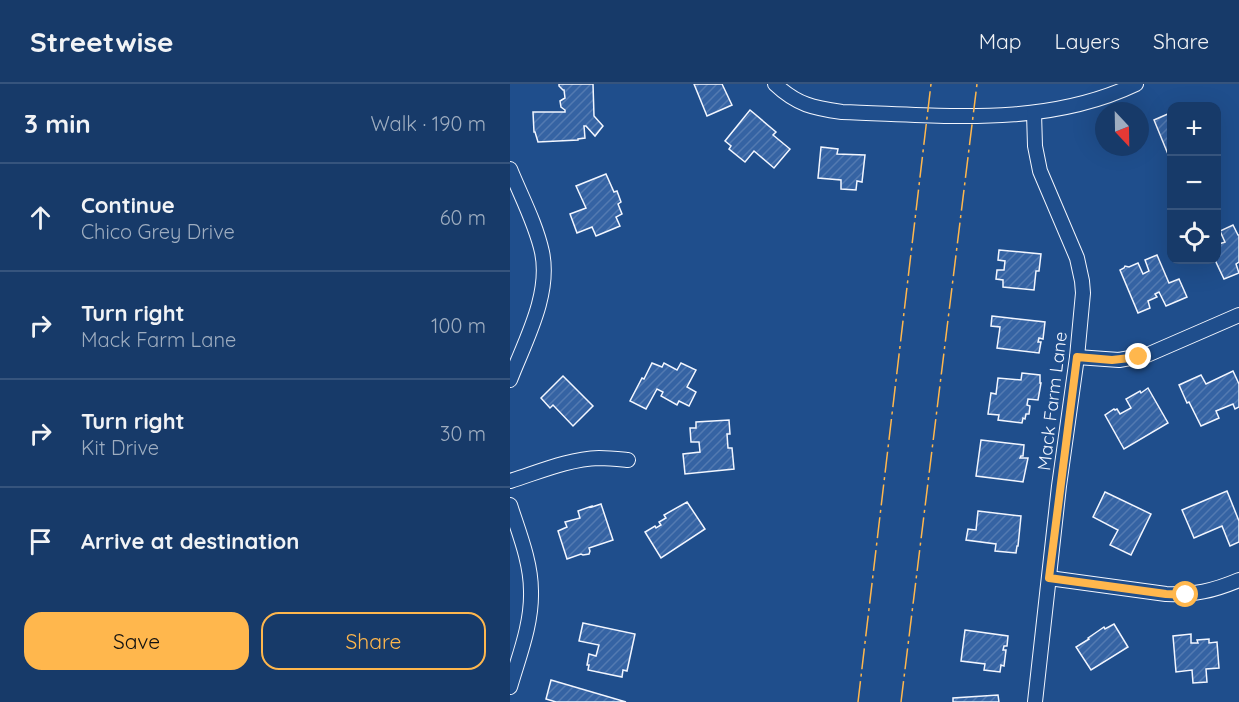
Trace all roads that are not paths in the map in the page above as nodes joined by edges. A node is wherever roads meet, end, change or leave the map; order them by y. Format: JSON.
{"nodes":[{"id":1,"x":775,"y":84,"type":"edge"},
{"id":2,"x":1136,"y":84,"type":"edge"},
{"id":3,"x":1034,"y":113,"type":"junction"},
{"id":4,"x":510,"y":170,"type":"edge"},
{"id":5,"x":1239,"y":315,"type":"edge"},
{"id":6,"x":1077,"y":357,"type":"junction"},
{"id":7,"x":510,"y":380,"type":"edge"},
{"id":8,"x":628,"y":460,"type":"dead end"},
{"id":9,"x":510,"y":481,"type":"edge"},
{"id":10,"x":510,"y":506,"type":"edge"},
{"id":11,"x":1049,"y":578,"type":"junction"},
{"id":12,"x":1239,"y":580,"type":"edge"},
{"id":13,"x":510,"y":687,"type":"edge"},
{"id":14,"x":1035,"y":702,"type":"edge"}],
"edges":[{"from":1,"to":3,"type":"street"},
{"from":2,"to":3,"type":"street"},
{"from":3,"to":6,"type":"street","name":"Mack Farm Lane"},
{"from":4,"to":7,"type":"street"},
{"from":5,"to":6,"type":"street"},
{"from":6,"to":11,"type":"street","name":"Mack Farm Lane"},
{"from":8,"to":9,"type":"street"},
{"from":10,"to":13,"type":"street"},
{"from":11,"to":12,"type":"street"},
{"from":11,"to":14,"type":"street","name":"Mack Farm Lane"}]}
